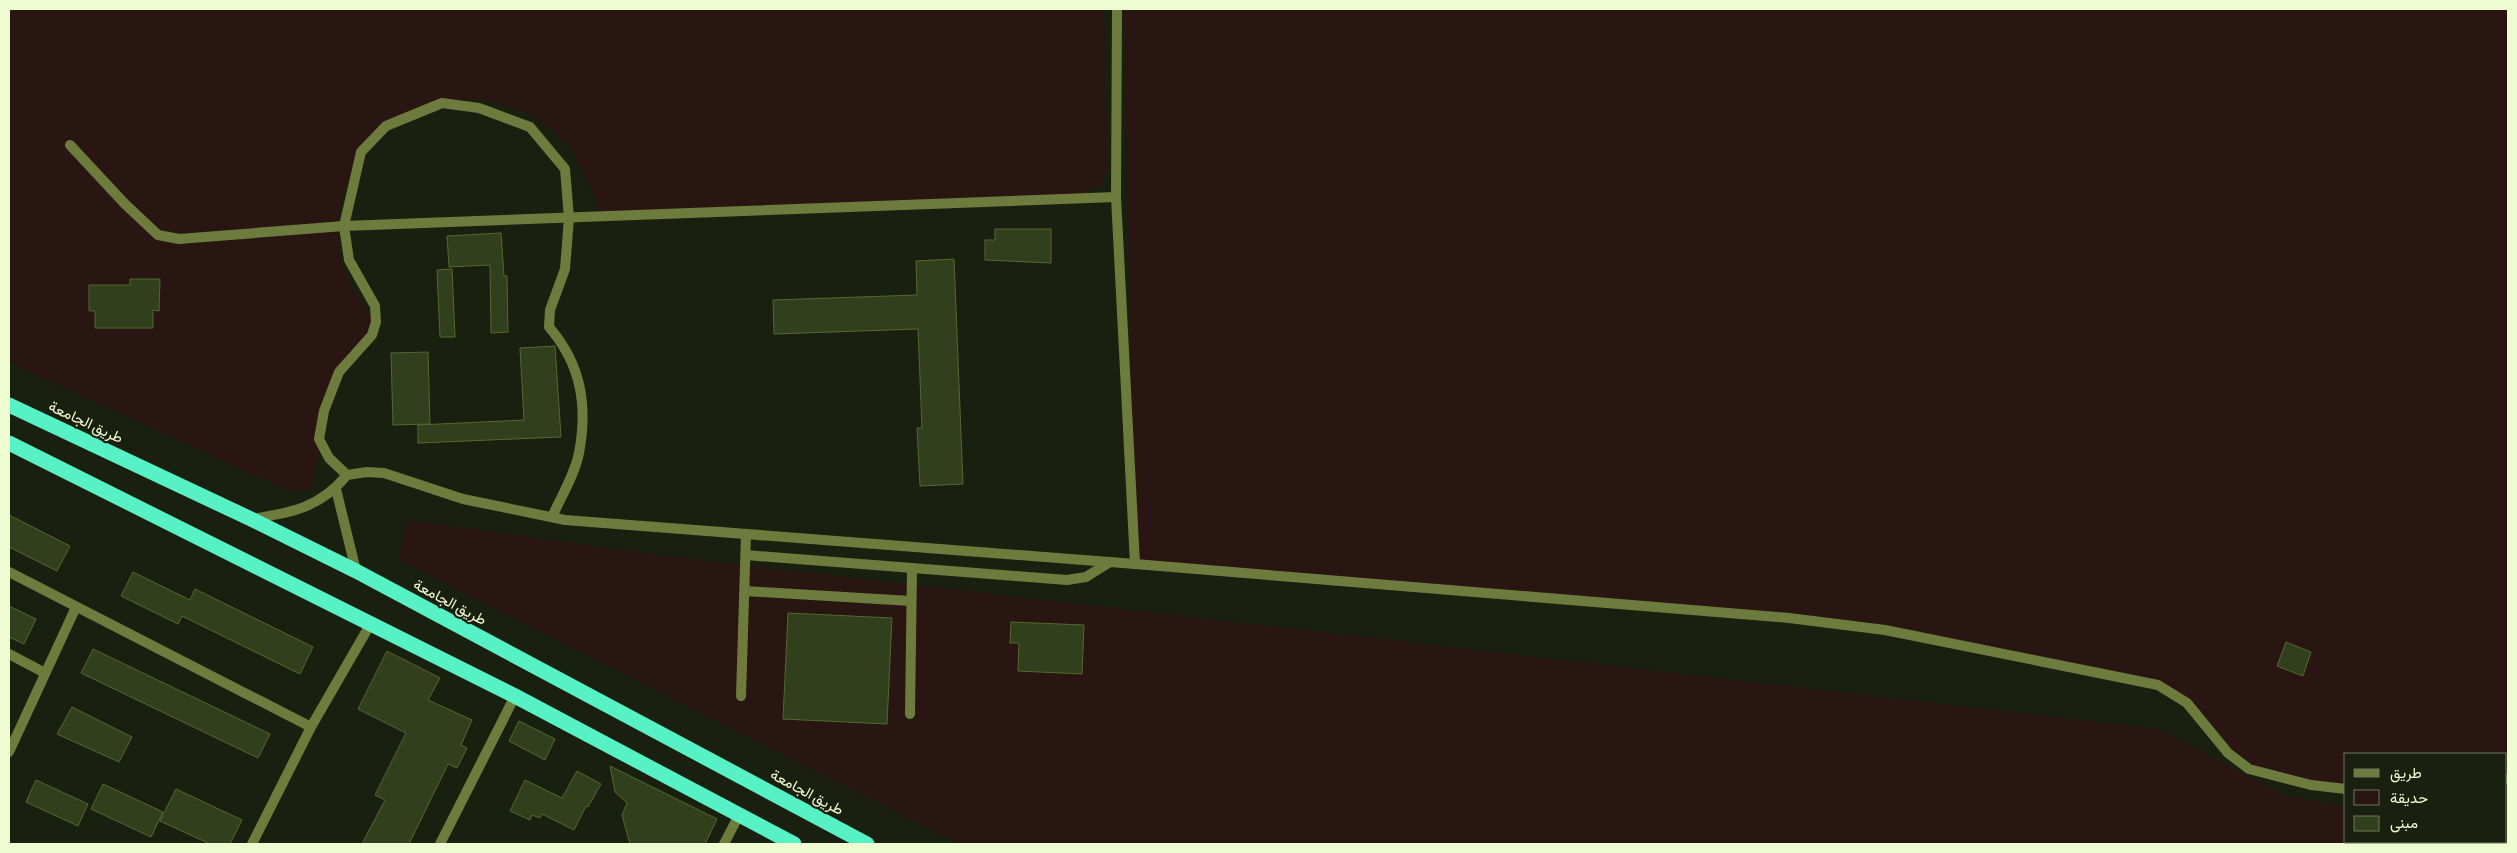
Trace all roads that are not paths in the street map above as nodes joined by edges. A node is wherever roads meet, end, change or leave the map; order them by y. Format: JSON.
{"nodes":[{"id":1,"x":1118,"y":9,"type":"edge"},
{"id":2,"x":70,"y":145,"type":"dead end"},
{"id":3,"x":1116,"y":197,"type":"junction"},
{"id":4,"x":569,"y":218,"type":"junction"},
{"id":5,"x":344,"y":226,"type":"junction"},
{"id":6,"x":9,"y":405,"type":"edge"},
{"id":7,"x":9,"y":443,"type":"edge"},
{"id":8,"x":347,"y":475,"type":"junction"},
{"id":9,"x":336,"y":489,"type":"junction"},
{"id":10,"x":552,"y":517,"type":"junction"},
{"id":11,"x":251,"y":519,"type":"junction"},
{"id":12,"x":746,"y":534,"type":"junction"},
{"id":13,"x":746,"y":555,"type":"junction"},
{"id":14,"x":1110,"y":562,"type":"junction"},
{"id":15,"x":1135,"y":564,"type":"junction"},
{"id":16,"x":912,"y":568,"type":"junction"},
{"id":17,"x":356,"y":571,"type":"junction"},
{"id":18,"x":9,"y":572,"type":"edge"},
{"id":19,"x":745,"y":590,"type":"junction"},
{"id":20,"x":911,"y":601,"type":"junction"},
{"id":21,"x":76,"y":607,"type":"junction"},
{"id":22,"x":371,"y":623,"type":"junction"},
{"id":23,"x":9,"y":654,"type":"edge"},
{"id":24,"x":45,"y":673,"type":"junction"},
{"id":25,"x":515,"y":696,"type":"junction"},
{"id":26,"x":741,"y":696,"type":"dead end"},
{"id":27,"x":910,"y":714,"type":"dead end"},
{"id":28,"x":311,"y":727,"type":"junction"},
{"id":29,"x":9,"y":752,"type":"edge"},
{"id":30,"x":2344,"y":788,"type":"edge"},
{"id":31,"x":739,"y":814,"type":"junction"},
{"id":32,"x":252,"y":844,"type":"edge"},
{"id":33,"x":440,"y":844,"type":"edge"},
{"id":34,"x":724,"y":844,"type":"edge"},
{"id":35,"x":794,"y":844,"type":"edge"},
{"id":36,"x":867,"y":844,"type":"edge"}],
"edges":[{"from":1,"to":3,"type":"street"},
{"from":2,"to":5,"type":"street"},
{"from":3,"to":4,"type":"street"},
{"from":3,"to":15,"type":"street"},
{"from":4,"to":5,"type":"street"},
{"from":4,"to":5,"type":"street"},
{"from":4,"to":10,"type":"street"},
{"from":5,"to":8,"type":"street"},
{"from":6,"to":11,"type":"highway","name":"طريق الجامعة"},
{"from":7,"to":22,"type":"highway"},
{"from":8,"to":9,"type":"street"},
{"from":8,"to":10,"type":"street"},
{"from":9,"to":11,"type":"street"},
{"from":9,"to":17,"type":"street"},
{"from":10,"to":12,"type":"street"},
{"from":11,"to":17,"type":"highway","name":"طريق الجامعة"},
{"from":12,"to":13,"type":"street"},
{"from":12,"to":14,"type":"street"},
{"from":13,"to":16,"type":"street"},
{"from":13,"to":19,"type":"street"},
{"from":14,"to":15,"type":"street"},
{"from":14,"to":16,"type":"street"},
{"from":15,"to":30,"type":"street"},
{"from":16,"to":20,"type":"street"},
{"from":17,"to":36,"type":"highway","name":"طريق الجامعة"},
{"from":18,"to":21,"type":"street"},
{"from":19,"to":20,"type":"street"},
{"from":19,"to":26,"type":"street"},
{"from":20,"to":27,"type":"street"},
{"from":21,"to":24,"type":"street"},
{"from":21,"to":28,"type":"street"},
{"from":22,"to":25,"type":"highway"},
{"from":22,"to":28,"type":"street"},
{"from":23,"to":24,"type":"street"},
{"from":24,"to":29,"type":"street"},
{"from":25,"to":31,"type":"highway"},
{"from":25,"to":33,"type":"street"},
{"from":28,"to":32,"type":"street"},
{"from":31,"to":34,"type":"street"},
{"from":31,"to":35,"type":"highway"}]}
